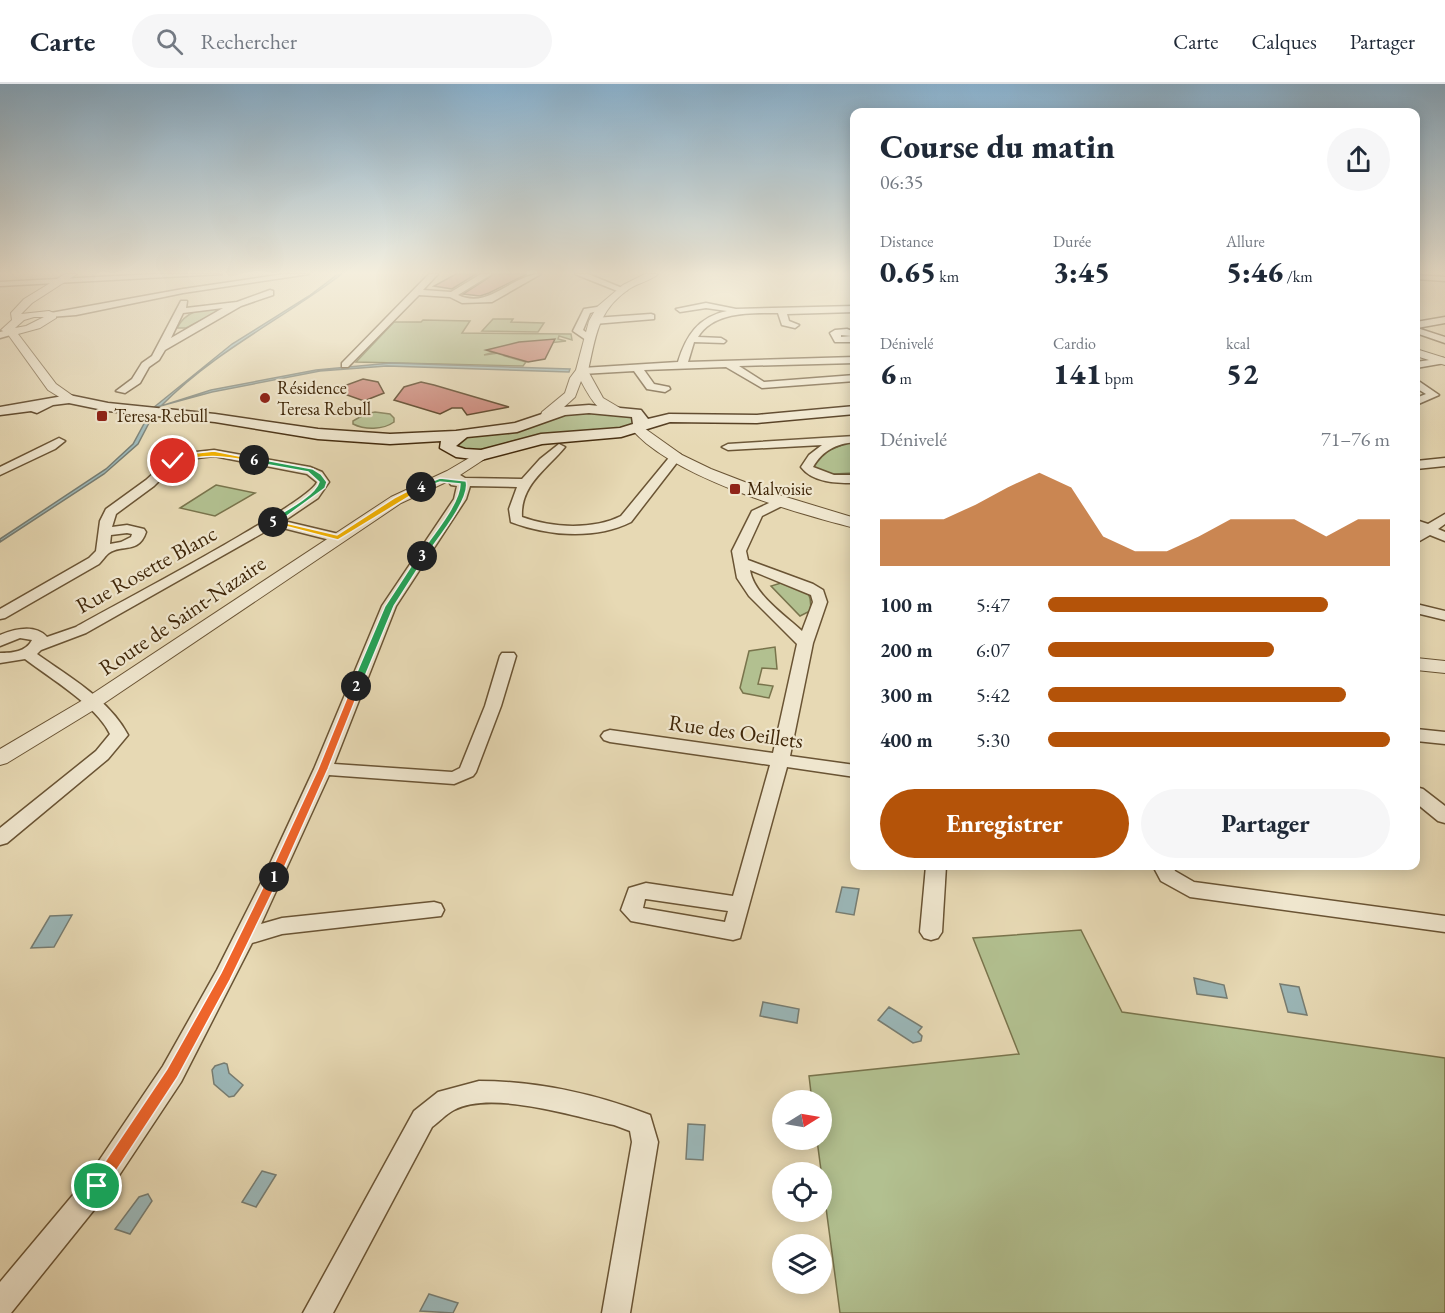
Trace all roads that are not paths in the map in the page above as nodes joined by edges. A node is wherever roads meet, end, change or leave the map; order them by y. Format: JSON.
{"nodes":[{"id":1,"x":11,"y":331,"type":"edge"},
{"id":2,"x":171,"y":331,"type":"edge"},
{"id":3,"x":187,"y":331,"type":"edge"},
{"id":4,"x":378,"y":331,"type":"edge"},
{"id":5,"x":579,"y":331,"type":"edge"},
{"id":6,"x":591,"y":331,"type":"edge"},
{"id":7,"x":698,"y":331,"type":"edge"},
{"id":8,"x":1420,"y":331,"type":"edge"},
{"id":9,"x":589,"y":338,"type":"junction"},
{"id":10,"x":691,"y":339,"type":"junction"},
{"id":11,"x":1445,"y":340,"type":"edge"},
{"id":12,"x":721,"y":341,"type":"dead end"},
{"id":13,"x":164,"y":346,"type":"junction"},
{"id":14,"x":1420,"y":352,"type":"edge"},
{"id":15,"x":850,"y":360,"type":"edge"},
{"id":16,"x":1440,"y":360,"type":"edge"},
{"id":17,"x":1420,"y":364,"type":"edge"},
{"id":18,"x":345,"y":365,"type":"dead end"},
{"id":19,"x":682,"y":365,"type":"junction"},
{"id":20,"x":730,"y":365,"type":"junction"},
{"id":21,"x":637,"y":368,"type":"junction"},
{"id":22,"x":582,"y":371,"type":"junction"},
{"id":23,"x":850,"y":378,"type":"edge"},
{"id":24,"x":1420,"y":386,"type":"edge"},
{"id":25,"x":665,"y":389,"type":"dead end"},
{"id":26,"x":121,"y":391,"type":"dead end"},
{"id":27,"x":1420,"y":400,"type":"edge"},
{"id":28,"x":45,"y":401,"type":"junction"},
{"id":29,"x":72,"y":403,"type":"junction"},
{"id":30,"x":850,"y":409,"type":"edge"},
{"id":31,"x":616,"y":411,"type":"junction"},
{"id":32,"x":0,"y":412,"type":"edge"},
{"id":33,"x":162,"y":415,"type":"junction"},
{"id":34,"x":547,"y":415,"type":"junction"},
{"id":35,"x":639,"y":425,"type":"junction"},
{"id":36,"x":458,"y":435,"type":"junction"},
{"id":37,"x":850,"y":439,"type":"edge"},
{"id":38,"x":59,"y":441,"type":"dead end"},
{"id":39,"x":833,"y":441,"type":"junction"},
{"id":40,"x":559,"y":447,"type":"dead end"},
{"id":41,"x":728,"y":447,"type":"dead end"},
{"id":42,"x":452,"y":450,"type":"junction"},
{"id":43,"x":482,"y":455,"type":"junction"},
{"id":44,"x":1445,"y":462,"type":"edge"},
{"id":45,"x":680,"y":464,"type":"junction"},
{"id":46,"x":1420,"y":465,"type":"edge"},
{"id":47,"x":0,"y":471,"type":"edge"},
{"id":48,"x":449,"y":477,"type":"junction"},
{"id":49,"x":850,"y":479,"type":"edge"},
{"id":50,"x":526,"y":483,"type":"junction"},
{"id":51,"x":766,"y":502,"type":"junction"},
{"id":52,"x":803,"y":506,"type":"junction"},
{"id":53,"x":1445,"y":518,"type":"edge"},
{"id":54,"x":850,"y":521,"type":"edge"},
{"id":55,"x":273,"y":522,"type":"junction"},
{"id":56,"x":1420,"y":526,"type":"edge"},
{"id":57,"x":1429,"y":529,"type":"junction"},
{"id":58,"x":105,"y":532,"type":"junction"},
{"id":59,"x":333,"y":536,"type":"junction"},
{"id":60,"x":1420,"y":536,"type":"edge"},
{"id":61,"x":1445,"y":537,"type":"edge"},
{"id":62,"x":102,"y":549,"type":"junction"},
{"id":63,"x":741,"y":563,"type":"junction"},
{"id":64,"x":1420,"y":609,"type":"edge"},
{"id":65,"x":0,"y":615,"type":"edge"},
{"id":66,"x":1445,"y":616,"type":"edge"},
{"id":67,"x":3,"y":635,"type":"edge"},
{"id":68,"x":806,"y":643,"type":"junction"},
{"id":69,"x":32,"y":650,"type":"junction"},
{"id":70,"x":508,"y":656,"type":"dead end"},
{"id":71,"x":0,"y":658,"type":"edge"},
{"id":72,"x":1420,"y":664,"type":"edge"},
{"id":73,"x":1445,"y":667,"type":"edge"},
{"id":74,"x":87,"y":700,"type":"junction"},
{"id":75,"x":1420,"y":735,"type":"edge"},
{"id":76,"x":610,"y":736,"type":"dead end"},
{"id":77,"x":1445,"y":738,"type":"edge"},
{"id":78,"x":0,"y":749,"type":"edge"},
{"id":79,"x":0,"y":758,"type":"edge"},
{"id":80,"x":780,"y":760,"type":"junction"},
{"id":81,"x":323,"y":769,"type":"junction"},
{"id":82,"x":850,"y":770,"type":"edge"},
{"id":83,"x":1420,"y":796,"type":"edge"},
{"id":84,"x":1445,"y":816,"type":"edge"},
{"id":85,"x":0,"y":838,"type":"edge"},
{"id":86,"x":936,"y":870,"type":"edge"},
{"id":87,"x":1165,"y":870,"type":"edge"},
{"id":88,"x":740,"y":905,"type":"junction"},
{"id":89,"x":435,"y":910,"type":"dead end"},
{"id":90,"x":1445,"y":924,"type":"edge"},
{"id":91,"x":931,"y":933,"type":"dead end"},
{"id":92,"x":245,"y":937,"type":"junction"},
{"id":93,"x":0,"y":1304,"type":"edge"},
{"id":94,"x":317,"y":1313,"type":"edge"},
{"id":95,"x":616,"y":1313,"type":"edge"}],
"edges":[{"from":1,"to":28,"type":"street"},
{"from":2,"to":13,"type":"street"},
{"from":3,"to":13,"type":"street"},
{"from":4,"to":18,"type":"street"},
{"from":5,"to":9,"type":"street"},
{"from":6,"to":9,"type":"street"},
{"from":7,"to":10,"type":"street"},
{"from":8,"to":11,"type":"street"},
{"from":9,"to":22,"type":"street"},
{"from":10,"to":12,"type":"street"},
{"from":10,"to":19,"type":"street"},
{"from":13,"to":26,"type":"street"},
{"from":14,"to":16,"type":"street"},
{"from":15,"to":20,"type":"street"},
{"from":16,"to":17,"type":"street"},
{"from":19,"to":20,"type":"street"},
{"from":19,"to":21,"type":"street"},
{"from":20,"to":23,"type":"street"},
{"from":21,"to":22,"type":"street"},
{"from":21,"to":25,"type":"street"},
{"from":22,"to":31,"type":"street"},
{"from":22,"to":34,"type":"street"},
{"from":24,"to":27,"type":"street"},
{"from":28,"to":29,"type":"street"},
{"from":28,"to":29,"type":"main road"},
{"from":28,"to":32,"type":"main road"},
{"from":29,"to":33,"type":"main road"},
{"from":30,"to":35,"type":"main road"},
{"from":31,"to":34,"type":"main road"},
{"from":31,"to":35,"type":"main road"},
{"from":33,"to":36,"type":"main road"},
{"from":33,"to":42,"type":"main road"},
{"from":34,"to":36,"type":"main road"},
{"from":35,"to":43,"type":"main road"},
{"from":35,"to":45,"type":"street"},
{"from":36,"to":42,"type":"main road"},
{"from":37,"to":39,"type":"street"},
{"from":38,"to":47,"type":"street"},
{"from":39,"to":41,"type":"street"},
{"from":39,"to":49,"type":"street"},
{"from":40,"to":50,"type":"street"},
{"from":42,"to":43,"type":"main road"},
{"from":42,"to":48,"type":"street"},
{"from":43,"to":48,"type":"street","name":"Route de Saint-Nazaire"},
{"from":44,"to":46,"type":"street"},
{"from":45,"to":50,"type":"street"},
{"from":45,"to":51,"type":"street"},
{"from":48,"to":50,"type":"street"},
{"from":48,"to":59,"type":"street","name":"Route de Saint-Nazaire"},
{"from":48,"to":81,"type":"street"},
{"from":51,"to":52,"type":"street"},
{"from":51,"to":52,"type":"street"},
{"from":51,"to":63,"type":"street"},
{"from":52,"to":54,"type":"street"},
{"from":53,"to":57,"type":"street"},
{"from":55,"to":58,"type":"street","name":"Rue Rosette Blanc"},
{"from":55,"to":59,"type":"street"},
{"from":55,"to":69,"type":"street","name":"Rue Rosette Blanc"},
{"from":56,"to":57,"type":"street"},
{"from":57,"to":60,"type":"street"},
{"from":57,"to":61,"type":"street"},
{"from":58,"to":62,"type":"street"},
{"from":58,"to":62,"type":"street"},
{"from":59,"to":74,"type":"street","name":"Route de Saint-Nazaire"},
{"from":62,"to":65,"type":"street"},
{"from":63,"to":68,"type":"street"},
{"from":63,"to":68,"type":"street"},
{"from":64,"to":66,"type":"street"},
{"from":67,"to":69,"type":"street"},
{"from":68,"to":80,"type":"street"},
{"from":69,"to":71,"type":"street","name":"Rue Rosette Blanc"},
{"from":69,"to":74,"type":"street"},
{"from":70,"to":81,"type":"street"},
{"from":72,"to":73,"type":"street"},
{"from":74,"to":78,"type":"street","name":"Route de Saint-Nazaire"},
{"from":74,"to":79,"type":"street","name":"Route de Saint-Nazaire"},
{"from":74,"to":85,"type":"street"},
{"from":75,"to":77,"type":"street"},
{"from":76,"to":80,"type":"street","name":"Rue des Oeillets"},
{"from":80,"to":82,"type":"street","name":"Rue des Oeillets"},
{"from":80,"to":88,"type":"street"},
{"from":81,"to":92,"type":"street"},
{"from":83,"to":84,"type":"street"},
{"from":86,"to":91,"type":"street"},
{"from":87,"to":90,"type":"street"},
{"from":88,"to":88,"type":"street"},
{"from":89,"to":92,"type":"street"},
{"from":92,"to":93,"type":"street"},
{"from":94,"to":95,"type":"street"}]}
